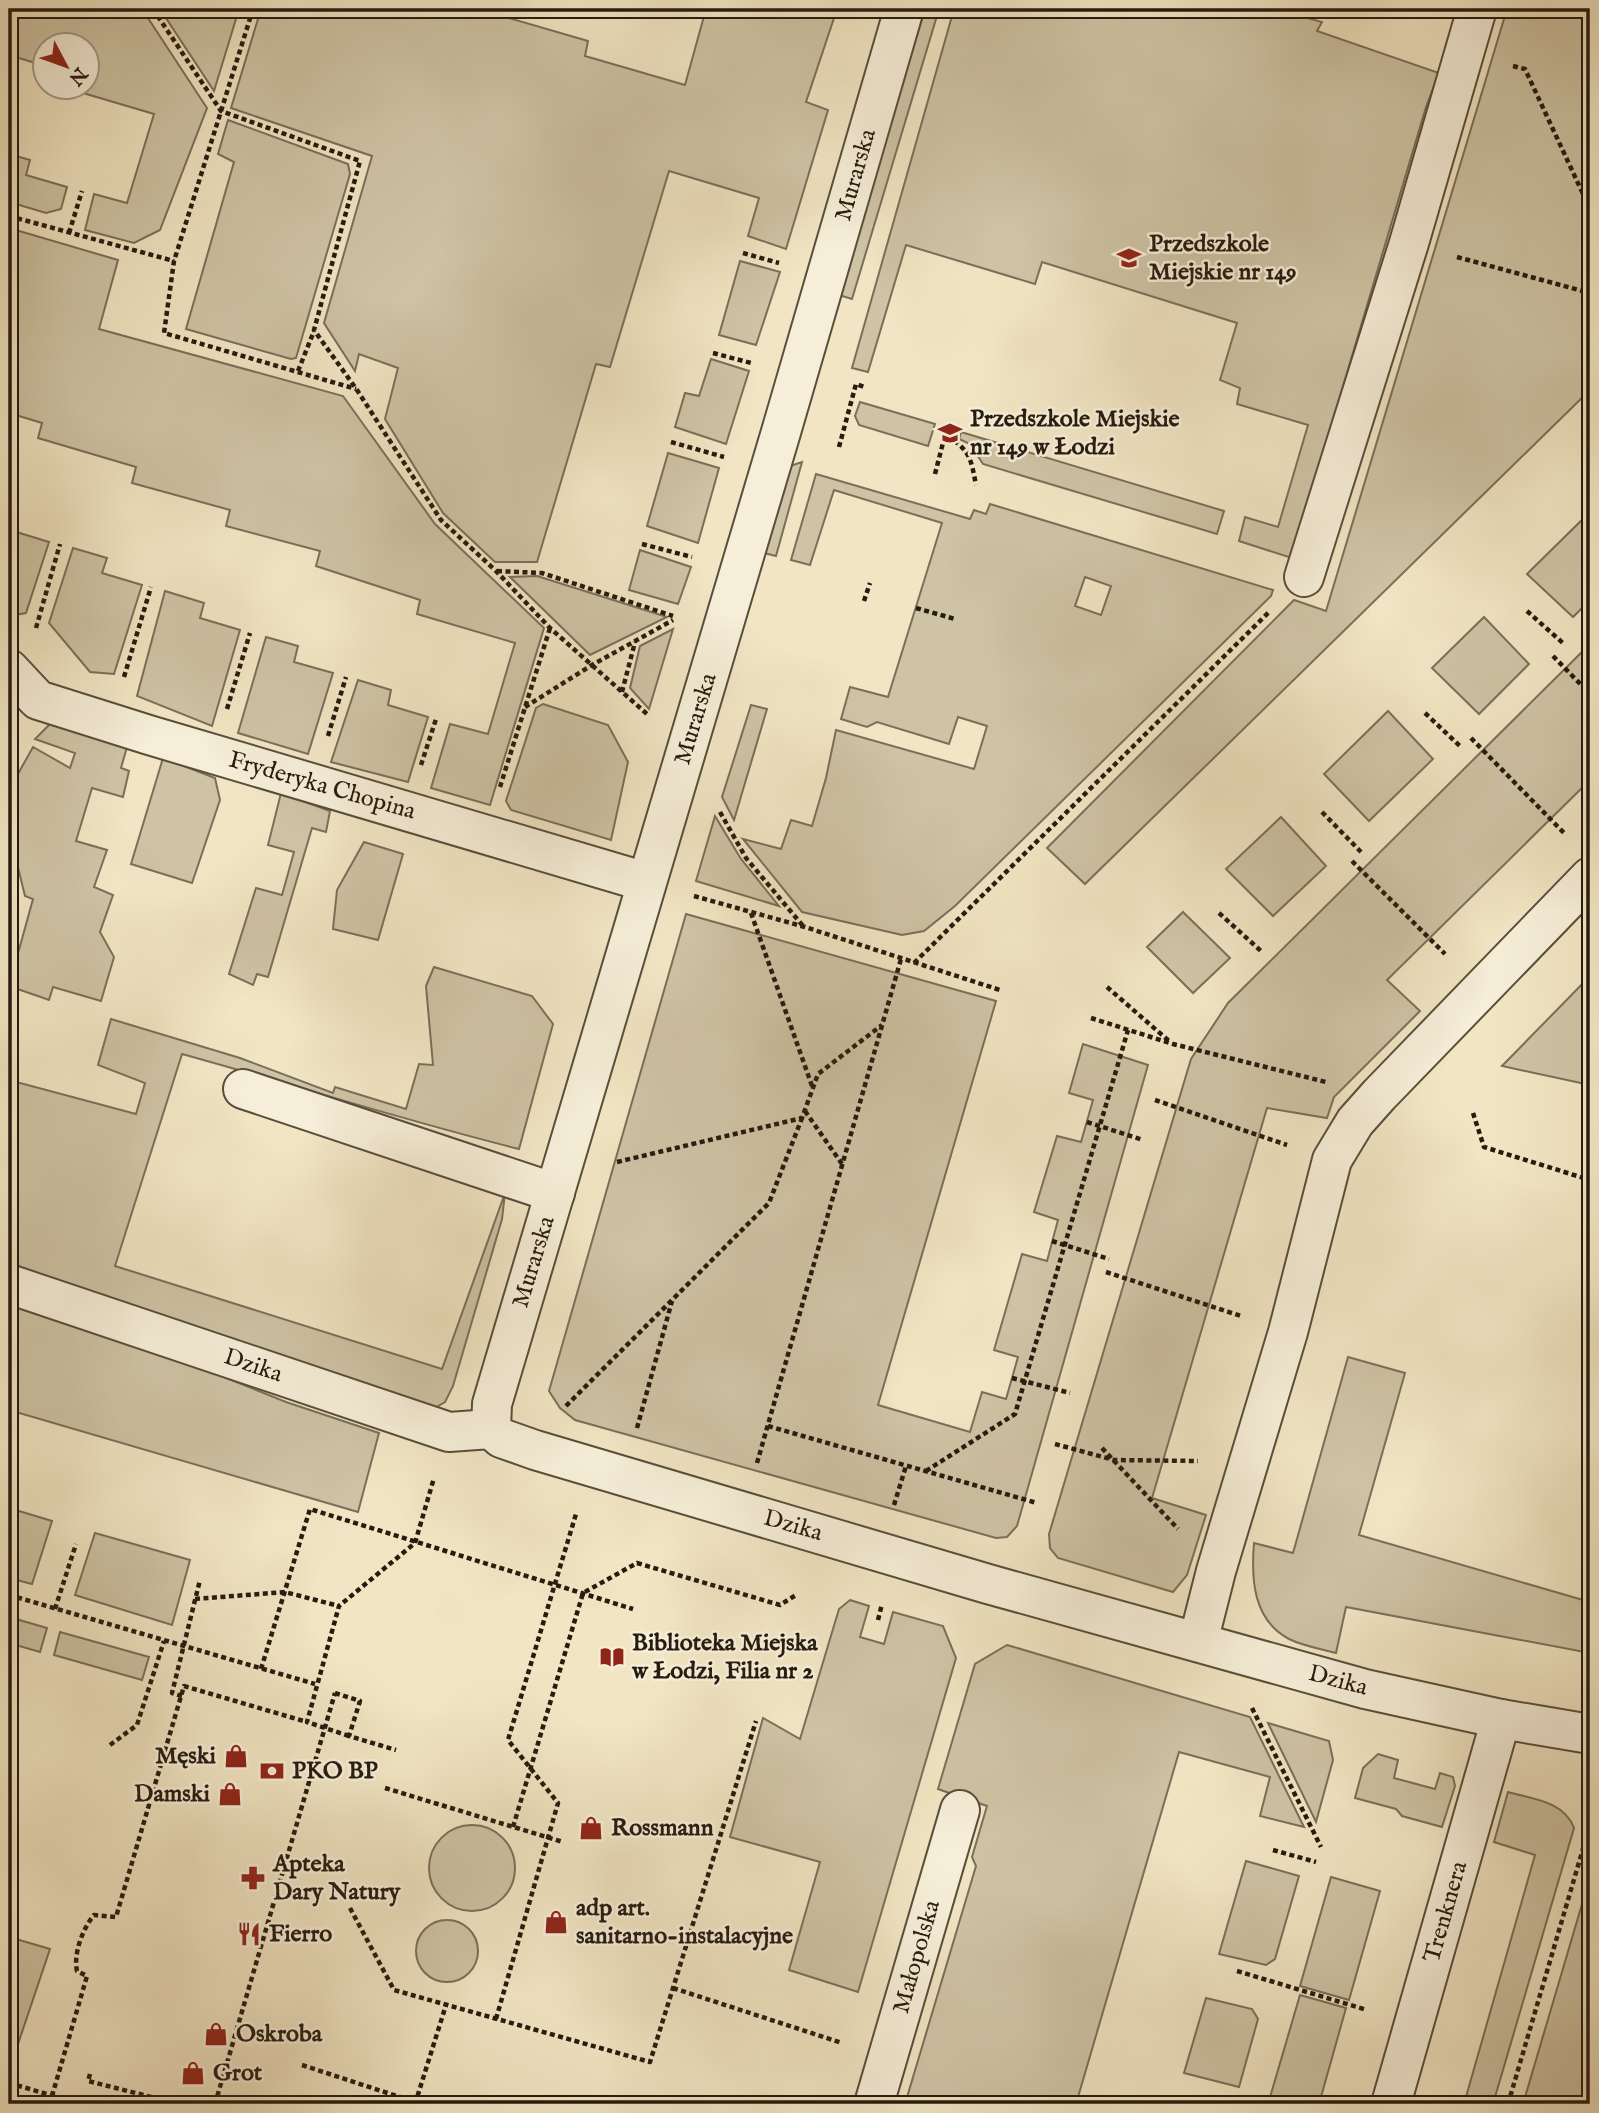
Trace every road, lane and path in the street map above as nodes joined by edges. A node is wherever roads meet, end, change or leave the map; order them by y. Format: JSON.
{"nodes":[{"id":1,"x":153,"y":9,"type":"edge"},
{"id":2,"x":253,"y":9,"type":"edge"},
{"id":3,"x":904,"y":9,"type":"edge"},
{"id":4,"x":1477,"y":9,"type":"edge"},
{"id":5,"x":1525,"y":69,"type":"dead end"},
{"id":6,"x":221,"y":111,"type":"junction"},
{"id":7,"x":82,"y":191,"type":"dead end"},
{"id":8,"x":1590,"y":209,"type":"edge"},
{"id":9,"x":9,"y":216,"type":"edge"},
{"id":10,"x":69,"y":233,"type":"junction"},
{"id":11,"x":1409,"y":243,"type":"junction"},
{"id":12,"x":743,"y":253,"type":"dead end"},
{"id":13,"x":174,"y":261,"type":"junction"},
{"id":14,"x":790,"y":265,"type":"dead end"},
{"id":15,"x":1590,"y":285,"type":"edge"},
{"id":16,"x":1589,"y":293,"type":"edge"},
{"id":17,"x":314,"y":330,"type":"junction"},
{"id":18,"x":713,"y":353,"type":"dead end"},
{"id":19,"x":762,"y":366,"type":"dead end"},
{"id":20,"x":298,"y":372,"type":"junction"},
{"id":21,"x":864,"y":387,"type":"dead end"},
{"id":22,"x":357,"y":390,"type":"junction"},
{"id":23,"x":671,"y":442,"type":"dead end"},
{"id":24,"x":839,"y":447,"type":"dead end"},
{"id":25,"x":735,"y":460,"type":"dead end"},
{"id":26,"x":934,"y":474,"type":"dead end"},
{"id":27,"x":976,"y":485,"type":"dead end"},
{"id":28,"x":60,"y":544,"type":"dead end"},
{"id":29,"x":642,"y":544,"type":"dead end"},
{"id":30,"x":693,"y":557,"type":"dead end"},
{"id":31,"x":496,"y":571,"type":"junction"},
{"id":32,"x":1304,"y":578,"type":"joint"},
{"id":33,"x":870,"y":583,"type":"dead end"},
{"id":34,"x":151,"y":587,"type":"dead end"},
{"id":35,"x":864,"y":601,"type":"dead end"},
{"id":36,"x":916,"y":608,"type":"dead end"},
{"id":37,"x":1527,"y":611,"type":"dead end"},
{"id":38,"x":955,"y":619,"type":"dead end"},
{"id":39,"x":550,"y":628,"type":"junction"},
{"id":40,"x":250,"y":632,"type":"dead end"},
{"id":41,"x":34,"y":635,"type":"dead end"},
{"id":42,"x":636,"y":641,"type":"junction"},
{"id":43,"x":1564,"y":645,"type":"dead end"},
{"id":44,"x":1553,"y":656,"type":"dead end"},
{"id":45,"x":592,"y":665,"type":"junction"},
{"id":46,"x":9,"y":669,"type":"edge"},
{"id":47,"x":346,"y":677,"type":"dead end"},
{"id":48,"x":122,"y":685,"type":"dead end"},
{"id":49,"x":622,"y":692,"type":"junction"},
{"id":50,"x":1590,"y":694,"type":"edge"},
{"id":51,"x":525,"y":707,"type":"junction"},
{"id":52,"x":226,"y":710,"type":"dead end"},
{"id":53,"x":1425,"y":713,"type":"dead end"},
{"id":54,"x":648,"y":715,"type":"dead end"},
{"id":55,"x":436,"y":719,"type":"dead end"},
{"id":56,"x":1471,"y":738,"type":"dead end"},
{"id":57,"x":327,"y":740,"type":"dead end"},
{"id":58,"x":1462,"y":748,"type":"dead end"},
{"id":59,"x":420,"y":768,"type":"dead end"},
{"id":60,"x":500,"y":790,"type":"dead end"},
{"id":61,"x":719,"y":811,"type":"dead end"},
{"id":62,"x":1322,"y":812,"type":"dead end"},
{"id":63,"x":1573,"y":842,"type":"dead end"},
{"id":64,"x":1361,"y":852,"type":"dead end"},
{"id":65,"x":1352,"y":861,"type":"dead end"},
{"id":66,"x":1590,"y":877,"type":"edge"},
{"id":67,"x":646,"y":882,"type":"junction"},
{"id":68,"x":684,"y":893,"type":"dead end"},
{"id":69,"x":751,"y":912,"type":"junction"},
{"id":70,"x":1219,"y":913,"type":"dead end"},
{"id":71,"x":804,"y":927,"type":"junction"},
{"id":72,"x":1261,"y":951,"type":"dead end"},
{"id":73,"x":901,"y":959,"type":"junction"},
{"id":74,"x":914,"y":963,"type":"junction"},
{"id":75,"x":1107,"y":987,"type":"dead end"},
{"id":76,"x":999,"y":990,"type":"dead end"},
{"id":77,"x":1481,"y":990,"type":"junction"},
{"id":78,"x":1091,"y":1018,"type":"dead end"},
{"id":79,"x":882,"y":1025,"type":"junction"},
{"id":80,"x":1128,"y":1030,"type":"junction"},
{"id":81,"x":1172,"y":1044,"type":"junction"},
{"id":82,"x":813,"y":1087,"type":"junction"},
{"id":83,"x":243,"y":1089,"type":"dead end"},
{"id":84,"x":1379,"y":1095,"type":"junction"},
{"id":85,"x":1155,"y":1100,"type":"dead end"},
{"id":86,"x":804,"y":1110,"type":"junction"},
{"id":87,"x":1473,"y":1113,"type":"dead end"},
{"id":88,"x":802,"y":1118,"type":"junction"},
{"id":89,"x":1087,"y":1122,"type":"dead end"},
{"id":90,"x":1100,"y":1126,"type":"junction"},
{"id":91,"x":1143,"y":1140,"type":"dead end"},
{"id":92,"x":1278,"y":1142,"type":"dead end"},
{"id":93,"x":606,"y":1164,"type":"dead end"},
{"id":94,"x":842,"y":1164,"type":"junction"},
{"id":95,"x":1590,"y":1180,"type":"edge"},
{"id":96,"x":555,"y":1193,"type":"junction"},
{"id":97,"x":1052,"y":1241,"type":"dead end"},
{"id":98,"x":1065,"y":1245,"type":"junction"},
{"id":99,"x":1110,"y":1259,"type":"dead end"},
{"id":100,"x":1106,"y":1272,"type":"dead end"},
{"id":101,"x":9,"y":1284,"type":"edge"},
{"id":102,"x":673,"y":1301,"type":"junction"},
{"id":103,"x":1288,"y":1332,"type":"junction"},
{"id":104,"x":1012,"y":1378,"type":"dead end"},
{"id":105,"x":1024,"y":1381,"type":"junction"},
{"id":106,"x":1070,"y":1393,"type":"dead end"},
{"id":107,"x":558,"y":1414,"type":"dead end"},
{"id":108,"x":768,"y":1426,"type":"junction"},
{"id":109,"x":491,"y":1429,"type":"junction"},
{"id":110,"x":636,"y":1430,"type":"dead end"},
{"id":111,"x":449,"y":1432,"type":"junction"},
{"id":112,"x":1055,"y":1444,"type":"dead end"},
{"id":113,"x":1102,"y":1448,"type":"dead end"},
{"id":114,"x":1114,"y":1460,"type":"junction"},
{"id":115,"x":1162,"y":1461,"type":"dead end"},
{"id":116,"x":757,"y":1464,"type":"dead end"},
{"id":117,"x":906,"y":1466,"type":"junction"},
{"id":118,"x":926,"y":1471,"type":"junction"},
{"id":119,"x":1037,"y":1503,"type":"dead end"},
{"id":120,"x":891,"y":1516,"type":"dead end"},
{"id":121,"x":571,"y":1530,"type":"dead end"},
{"id":122,"x":415,"y":1543,"type":"junction"},
{"id":123,"x":76,"y":1544,"type":"dead end"},
{"id":124,"x":1216,"y":1571,"type":"junction"},
{"id":125,"x":200,"y":1580,"type":"dead end"},
{"id":126,"x":554,"y":1584,"type":"junction"},
{"id":127,"x":285,"y":1592,"type":"junction"},
{"id":128,"x":583,"y":1593,"type":"junction"},
{"id":129,"x":796,"y":1594,"type":"dead end"},
{"id":130,"x":9,"y":1595,"type":"edge"},
{"id":131,"x":884,"y":1598,"type":"dead end"},
{"id":132,"x":195,"y":1599,"type":"junction"},
{"id":133,"x":339,"y":1606,"type":"junction"},
{"id":134,"x":55,"y":1609,"type":"junction"},
{"id":135,"x":633,"y":1609,"type":"dead end"},
{"id":136,"x":878,"y":1620,"type":"dead end"},
{"id":137,"x":164,"y":1641,"type":"junction"},
{"id":138,"x":1198,"y":1642,"type":"junction"},
{"id":139,"x":182,"y":1646,"type":"junction"},
{"id":140,"x":261,"y":1669,"type":"junction"},
{"id":141,"x":315,"y":1684,"type":"junction"},
{"id":142,"x":182,"y":1696,"type":"junction"},
{"id":143,"x":1250,"y":1704,"type":"dead end"},
{"id":144,"x":1501,"y":1719,"type":"junction"},
{"id":145,"x":756,"y":1721,"type":"dead end"},
{"id":146,"x":307,"y":1722,"type":"junction"},
{"id":147,"x":1590,"y":1734,"type":"edge"},
{"id":148,"x":349,"y":1736,"type":"junction"},
{"id":149,"x":110,"y":1745,"type":"dead end"},
{"id":150,"x":396,"y":1750,"type":"dead end"},
{"id":151,"x":531,"y":1769,"type":"junction"},
{"id":152,"x":385,"y":1788,"type":"dead end"},
{"id":153,"x":960,"y":1810,"type":"dead end"},
{"id":154,"x":1590,"y":1825,"type":"edge"},
{"id":155,"x":513,"y":1827,"type":"junction"},
{"id":156,"x":548,"y":1838,"type":"junction"},
{"id":157,"x":563,"y":1842,"type":"dead end"},
{"id":158,"x":1321,"y":1847,"type":"dead end"},
{"id":159,"x":1273,"y":1850,"type":"dead end"},
{"id":160,"x":1316,"y":1862,"type":"dead end"},
{"id":161,"x":350,"y":1908,"type":"dead end"},
{"id":162,"x":1237,"y":1971,"type":"dead end"},
{"id":163,"x":673,"y":1989,"type":"junction"},
{"id":164,"x":1347,"y":2003,"type":"dead end"},
{"id":165,"x":446,"y":2005,"type":"junction"},
{"id":166,"x":496,"y":2019,"type":"junction"},
{"id":167,"x":887,"y":2058,"type":"junction"},
{"id":168,"x":302,"y":2065,"type":"dead end"},
{"id":169,"x":90,"y":2074,"type":"dead end"},
{"id":170,"x":9,"y":2083,"type":"edge"},
{"id":171,"x":52,"y":2096,"type":"junction"},
{"id":172,"x":415,"y":2103,"type":"edge"},
{"id":173,"x":80,"y":2104,"type":"edge"},
{"id":174,"x":179,"y":2104,"type":"edge"},
{"id":175,"x":215,"y":2104,"type":"edge"},
{"id":176,"x":874,"y":2104,"type":"edge"},
{"id":177,"x":1391,"y":2104,"type":"edge"},
{"id":178,"x":1508,"y":2104,"type":"edge"}],
"edges":[{"from":1,"to":6,"type":"path"},
{"from":2,"to":6,"type":"path"},
{"from":3,"to":67,"type":"street","name":"Murarska"},
{"from":4,"to":11,"type":"street"},
{"from":5,"to":8,"type":"path"},
{"from":6,"to":13,"type":"path"},
{"from":6,"to":17,"type":"path"},
{"from":7,"to":10,"type":"path"},
{"from":9,"to":10,"type":"path"},
{"from":10,"to":13,"type":"path"},
{"from":11,"to":16,"type":"path"},
{"from":11,"to":32,"type":"street"},
{"from":12,"to":14,"type":"path"},
{"from":13,"to":20,"type":"path"},
{"from":15,"to":16,"type":"path"},
{"from":17,"to":20,"type":"path"},
{"from":17,"to":22,"type":"path"},
{"from":18,"to":19,"type":"path"},
{"from":20,"to":22,"type":"path"},
{"from":21,"to":24,"type":"path"},
{"from":22,"to":31,"type":"path"},
{"from":23,"to":25,"type":"path"},
{"from":26,"to":27,"type":"path"},
{"from":28,"to":41,"type":"path"},
{"from":29,"to":30,"type":"path"},
{"from":31,"to":39,"type":"path"},
{"from":31,"to":42,"type":"path"},
{"from":32,"to":74,"type":"path"},
{"from":33,"to":35,"type":"path"},
{"from":34,"to":48,"type":"path"},
{"from":36,"to":38,"type":"path"},
{"from":37,"to":43,"type":"path"},
{"from":39,"to":45,"type":"path"},
{"from":39,"to":51,"type":"path"},
{"from":40,"to":52,"type":"path"},
{"from":42,"to":45,"type":"path"},
{"from":42,"to":49,"type":"path"},
{"from":44,"to":50,"type":"path"},
{"from":45,"to":49,"type":"path"},
{"from":45,"to":51,"type":"path"},
{"from":46,"to":67,"type":"street","name":"Fryderyka Chopina"},
{"from":47,"to":57,"type":"path"},
{"from":49,"to":54,"type":"path"},
{"from":51,"to":60,"type":"path"},
{"from":53,"to":58,"type":"path"},
{"from":55,"to":59,"type":"path"},
{"from":56,"to":63,"type":"path"},
{"from":61,"to":71,"type":"path"},
{"from":62,"to":64,"type":"path"},
{"from":65,"to":77,"type":"path"},
{"from":66,"to":77,"type":"street"},
{"from":67,"to":96,"type":"street","name":"Murarska"},
{"from":68,"to":69,"type":"path"},
{"from":69,"to":71,"type":"path"},
{"from":69,"to":82,"type":"path"},
{"from":70,"to":72,"type":"path"},
{"from":71,"to":73,"type":"path"},
{"from":73,"to":74,"type":"path"},
{"from":73,"to":79,"type":"path"},
{"from":74,"to":76,"type":"path"},
{"from":75,"to":81,"type":"path"},
{"from":77,"to":84,"type":"street"},
{"from":78,"to":80,"type":"path"},
{"from":79,"to":82,"type":"path"},
{"from":79,"to":94,"type":"path"},
{"from":80,"to":81,"type":"path"},
{"from":80,"to":90,"type":"path"},
{"from":81,"to":84,"type":"path"},
{"from":82,"to":86,"type":"path"},
{"from":83,"to":96,"type":"street"},
{"from":84,"to":103,"type":"street"},
{"from":85,"to":92,"type":"path"},
{"from":86,"to":88,"type":"path"},
{"from":86,"to":94,"type":"path"},
{"from":87,"to":95,"type":"path"},
{"from":88,"to":93,"type":"path"},
{"from":88,"to":102,"type":"path"},
{"from":89,"to":90,"type":"path"},
{"from":90,"to":91,"type":"path"},
{"from":90,"to":98,"type":"path"},
{"from":94,"to":108,"type":"path"},
{"from":96,"to":109,"type":"street","name":"Murarska"},
{"from":97,"to":98,"type":"path"},
{"from":98,"to":99,"type":"path"},
{"from":98,"to":105,"type":"path"},
{"from":100,"to":103,"type":"path"},
{"from":101,"to":111,"type":"street","name":"Dzika"},
{"from":102,"to":107,"type":"path"},
{"from":102,"to":110,"type":"path"},
{"from":103,"to":124,"type":"street"},
{"from":104,"to":105,"type":"path"},
{"from":105,"to":106,"type":"path"},
{"from":105,"to":118,"type":"path"},
{"from":108,"to":116,"type":"path"},
{"from":108,"to":117,"type":"path"},
{"from":109,"to":111,"type":"street","name":"Dzika"},
{"from":109,"to":138,"type":"street","name":"Dzika"},
{"from":111,"to":122,"type":"path"},
{"from":112,"to":114,"type":"path"},
{"from":113,"to":114,"type":"path"},
{"from":114,"to":115,"type":"path"},
{"from":114,"to":124,"type":"path"},
{"from":117,"to":118,"type":"path"},
{"from":117,"to":120,"type":"path"},
{"from":118,"to":119,"type":"path"},
{"from":121,"to":126,"type":"path"},
{"from":122,"to":126,"type":"path"},
{"from":122,"to":127,"type":"path"},
{"from":122,"to":133,"type":"path"},
{"from":123,"to":134,"type":"path"},
{"from":124,"to":138,"type":"street"},
{"from":125,"to":132,"type":"path"},
{"from":126,"to":128,"type":"path"},
{"from":126,"to":151,"type":"path"},
{"from":127,"to":132,"type":"path"},
{"from":127,"to":133,"type":"path"},
{"from":127,"to":140,"type":"path"},
{"from":128,"to":129,"type":"path"},
{"from":128,"to":135,"type":"path"},
{"from":128,"to":151,"type":"path"},
{"from":130,"to":134,"type":"path"},
{"from":131,"to":136,"type":"path"},
{"from":132,"to":139,"type":"path"},
{"from":133,"to":141,"type":"path"},
{"from":134,"to":137,"type":"path"},
{"from":137,"to":139,"type":"path"},
{"from":137,"to":149,"type":"path"},
{"from":138,"to":144,"type":"street","name":"Dzika"},
{"from":139,"to":140,"type":"path"},
{"from":139,"to":142,"type":"path"},
{"from":140,"to":141,"type":"path"},
{"from":141,"to":146,"type":"path"},
{"from":142,"to":146,"type":"path"},
{"from":142,"to":171,"type":"path"},
{"from":143,"to":158,"type":"path"},
{"from":144,"to":147,"type":"street","name":"Dzika"},
{"from":144,"to":177,"type":"street","name":"Trenknera"},
{"from":145,"to":163,"type":"path"},
{"from":146,"to":148,"type":"path"},
{"from":148,"to":150,"type":"path"},
{"from":148,"to":175,"type":"path","bridge":true},
{"from":151,"to":155,"type":"path"},
{"from":151,"to":156,"type":"path"},
{"from":152,"to":155,"type":"path"},
{"from":153,"to":167,"type":"street","name":"Małopolska"},
{"from":154,"to":178,"type":"path"},
{"from":155,"to":156,"type":"path"},
{"from":156,"to":157,"type":"path"},
{"from":156,"to":166,"type":"path"},
{"from":159,"to":160,"type":"path"},
{"from":161,"to":165,"type":"path"},
{"from":162,"to":164,"type":"path"},
{"from":163,"to":166,"type":"path"},
{"from":163,"to":167,"type":"path"},
{"from":165,"to":166,"type":"path"},
{"from":165,"to":172,"type":"path"},
{"from":167,"to":176,"type":"street","name":"Małopolska"},
{"from":168,"to":172,"type":"path"},
{"from":169,"to":174,"type":"path"},
{"from":170,"to":171,"type":"path"},
{"from":171,"to":173,"type":"path"}]}
